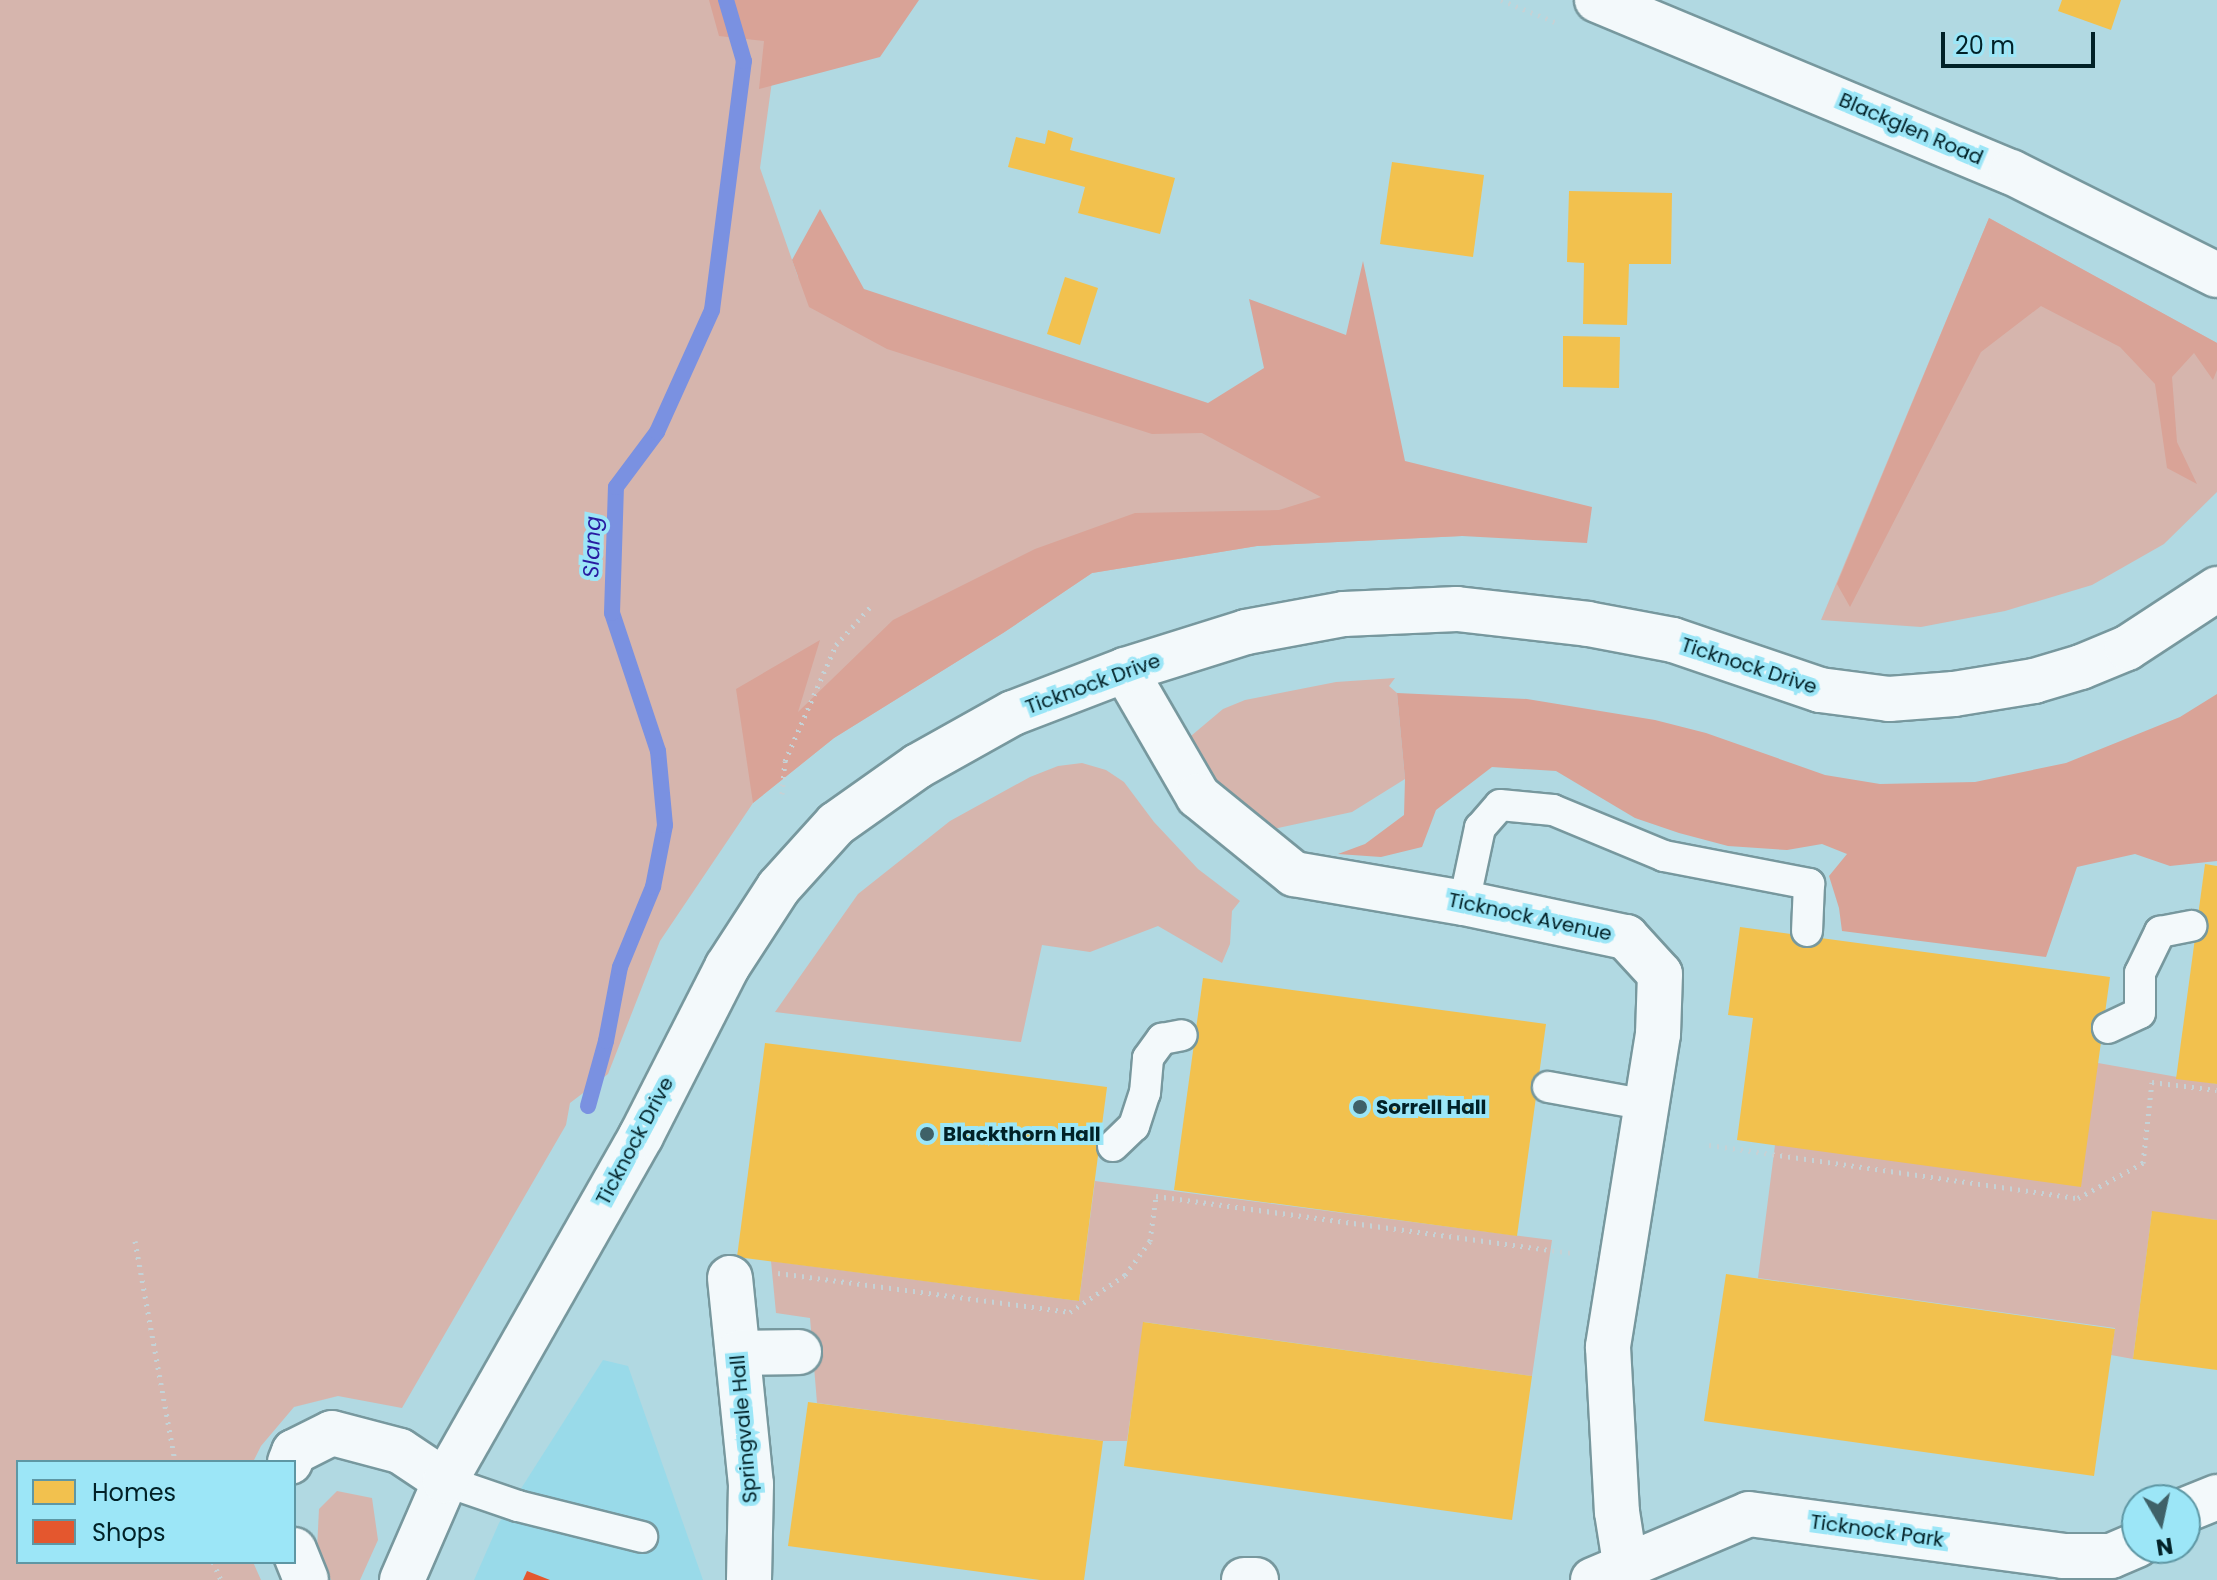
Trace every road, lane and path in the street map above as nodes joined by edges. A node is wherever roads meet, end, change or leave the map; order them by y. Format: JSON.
{"nodes":[{"id":1,"x":1597,"y":0,"type":"edge"},
{"id":2,"x":2217,"y":275,"type":"edge"},
{"id":3,"x":2217,"y":589,"type":"edge"},
{"id":4,"x":871,"y":606,"type":"dead end"},
{"id":5,"x":1125,"y":670,"type":"junction"},
{"id":6,"x":782,"y":794,"type":"dead end"},
{"id":7,"x":1464,"y":903,"type":"junction"},
{"id":8,"x":2191,"y":926,"type":"dead end"},
{"id":9,"x":1807,"y":931,"type":"dead end"},
{"id":10,"x":2108,"y":1028,"type":"dead end"},
{"id":11,"x":1182,"y":1035,"type":"dead end"},
{"id":12,"x":1548,"y":1087,"type":"dead end"},
{"id":13,"x":2217,"y":1090,"type":"edge"},
{"id":14,"x":1647,"y":1105,"type":"junction"},
{"id":15,"x":1709,"y":1145,"type":"dead end"},
{"id":16,"x":1113,"y":1146,"type":"dead end"},
{"id":17,"x":135,"y":1241,"type":"dead end"},
{"id":18,"x":1622,"y":1260,"type":"junction"},
{"id":19,"x":730,"y":1278,"type":"joint"},
{"id":20,"x":799,"y":1352,"type":"dead end"},
{"id":21,"x":738,"y":1353,"type":"junction"},
{"id":22,"x":175,"y":1460,"type":"edge"},
{"id":23,"x":291,"y":1460,"type":"edge"},
{"id":24,"x":445,"y":1481,"type":"junction"},
{"id":25,"x":642,"y":1537,"type":"dead end"},
{"id":26,"x":2121,"y":1552,"type":"edge"},
{"id":27,"x":296,"y":1555,"type":"edge"},
{"id":28,"x":1609,"y":1574,"type":"edge"},
{"id":29,"x":306,"y":1580,"type":"edge"},
{"id":30,"x":402,"y":1580,"type":"edge"},
{"id":31,"x":749,"y":1580,"type":"edge"},
{"id":32,"x":1244,"y":1580,"type":"edge"},
{"id":33,"x":1256,"y":1580,"type":"edge"}],
"edges":[{"from":1,"to":2,"type":"street","name":"Blackglen Road"},
{"from":3,"to":5,"type":"street","name":"Ticknock Drive"},
{"from":4,"to":6,"type":"path"},
{"from":5,"to":7,"type":"street","name":"Ticknock Avenue"},
{"from":5,"to":24,"type":"street","name":"Ticknock Drive"},
{"from":7,"to":9,"type":"lane"},
{"from":7,"to":14,"type":"street","name":"Ticknock Avenue"},
{"from":8,"to":10,"type":"lane"},
{"from":11,"to":16,"type":"lane"},
{"from":12,"to":14,"type":"lane"},
{"from":13,"to":15,"type":"path"},
{"from":14,"to":18,"type":"street","name":"Ticknock Avenue"},
{"from":17,"to":22,"type":"path"},
{"from":18,"to":19,"type":"path"},
{"from":18,"to":28,"type":"street","name":"Ticknock Avenue"},
{"from":19,"to":21,"type":"street","name":"Springvale Hall"},
{"from":20,"to":21,"type":"street"},
{"from":21,"to":31,"type":"street","name":"Springvale Hall"},
{"from":23,"to":24,"type":"street"},
{"from":24,"to":25,"type":"lane"},
{"from":24,"to":30,"type":"street","name":"Ticknock Drive"},
{"from":26,"to":28,"type":"street","name":"Ticknock Park"},
{"from":27,"to":29,"type":"street"},
{"from":32,"to":33,"type":"street"}]}
